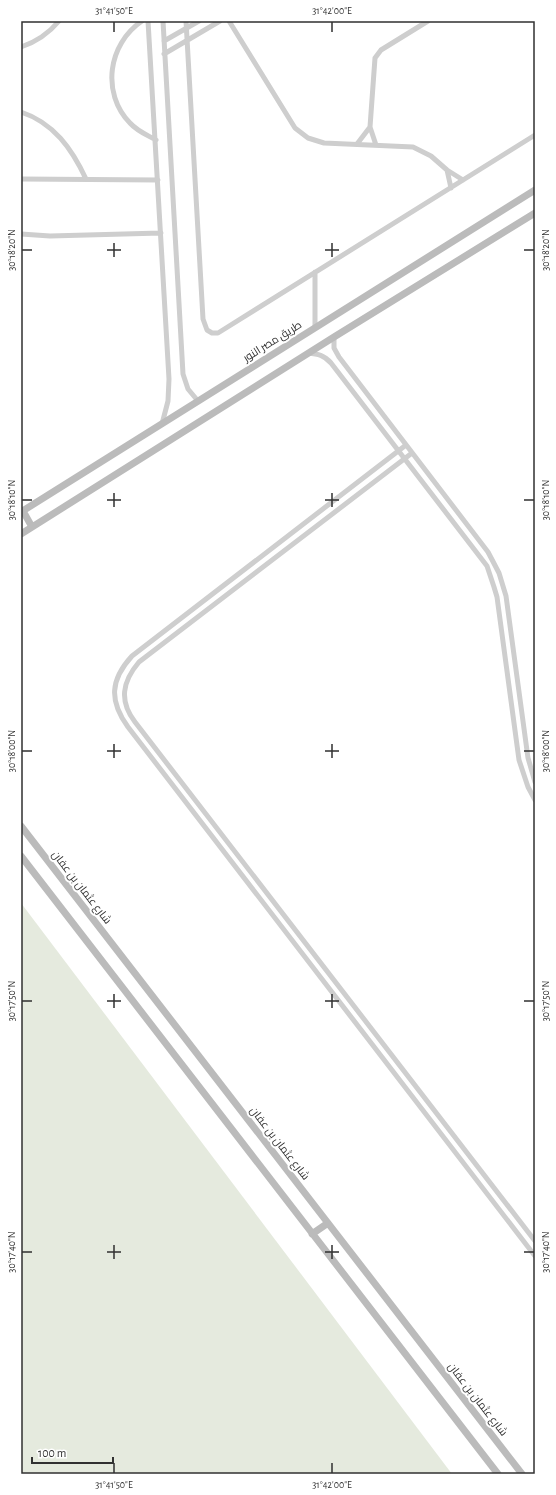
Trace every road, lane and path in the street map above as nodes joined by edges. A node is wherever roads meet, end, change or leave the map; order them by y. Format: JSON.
{"nodes":[{"id":1,"x":59,"y":21,"type":"edge"},
{"id":2,"x":142,"y":21,"type":"edge"},
{"id":3,"x":148,"y":21,"type":"edge"},
{"id":4,"x":163,"y":21,"type":"edge"},
{"id":5,"x":186,"y":21,"type":"edge"},
{"id":6,"x":199,"y":21,"type":"edge"},
{"id":7,"x":220,"y":21,"type":"edge"},
{"id":8,"x":229,"y":21,"type":"edge"},
{"id":9,"x":428,"y":21,"type":"edge"},
{"id":10,"x":186,"y":29,"type":"junction"},
{"id":11,"x":164,"y":41,"type":"junction"},
{"id":12,"x":187,"y":41,"type":"junction"},
{"id":13,"x":21,"y":47,"type":"edge"},
{"id":14,"x":164,"y":54,"type":"junction"},
{"id":15,"x":21,"y":112,"type":"edge"},
{"id":16,"x":370,"y":127,"type":"junction"},
{"id":17,"x":535,"y":135,"type":"edge"},
{"id":18,"x":156,"y":140,"type":"junction"},
{"id":19,"x":357,"y":144,"type":"junction"},
{"id":20,"x":376,"y":145,"type":"junction"},
{"id":21,"x":447,"y":170,"type":"junction"},
{"id":22,"x":21,"y":179,"type":"edge"},
{"id":23,"x":86,"y":180,"type":"junction"},
{"id":24,"x":158,"y":180,"type":"junction"},
{"id":25,"x":463,"y":180,"type":"junction"},
{"id":26,"x":451,"y":188,"type":"junction"},
{"id":27,"x":535,"y":190,"type":"edge"},
{"id":28,"x":535,"y":213,"type":"edge"},
{"id":29,"x":161,"y":233,"type":"junction"},
{"id":30,"x":21,"y":234,"type":"edge"},
{"id":31,"x":315,"y":272,"type":"junction"},
{"id":32,"x":315,"y":327,"type":"junction"},
{"id":33,"x":334,"y":337,"type":"junction"},
{"id":34,"x":308,"y":353,"type":"junction"},
{"id":35,"x":198,"y":401,"type":"junction"},
{"id":36,"x":162,"y":424,"type":"junction"},
{"id":37,"x":406,"y":445,"type":"junction"},
{"id":38,"x":399,"y":451,"type":"junction"},
{"id":39,"x":412,"y":453,"type":"junction"},
{"id":40,"x":405,"y":458,"type":"junction"},
{"id":41,"x":22,"y":511,"type":"edge"},
{"id":42,"x":32,"y":527,"type":"junction"},
{"id":43,"x":21,"y":534,"type":"edge"},
{"id":44,"x":535,"y":782,"type":"edge"},
{"id":45,"x":535,"y":800,"type":"edge"},
{"id":46,"x":21,"y":826,"type":"edge"},
{"id":47,"x":21,"y":856,"type":"edge"},
{"id":48,"x":328,"y":1223,"type":"junction"},
{"id":49,"x":312,"y":1234,"type":"junction"},
{"id":50,"x":535,"y":1241,"type":"edge"},
{"id":51,"x":535,"y":1256,"type":"edge"},
{"id":52,"x":498,"y":1474,"type":"edge"},
{"id":53,"x":522,"y":1474,"type":"edge"}],
"edges":[{"from":1,"to":13,"type":"street"},
{"from":2,"to":18,"type":"street"},
{"from":3,"to":18,"type":"street"},
{"from":4,"to":11,"type":"street"},
{"from":5,"to":10,"type":"street"},
{"from":6,"to":10,"type":"street"},
{"from":7,"to":12,"type":"street"},
{"from":8,"to":19,"type":"street"},
{"from":9,"to":16,"type":"street"},
{"from":10,"to":11,"type":"street"},
{"from":10,"to":12,"type":"street"},
{"from":11,"to":14,"type":"street"},
{"from":12,"to":14,"type":"street"},
{"from":12,"to":31,"type":"street"},
{"from":14,"to":35,"type":"street"},
{"from":15,"to":23,"type":"street"},
{"from":16,"to":19,"type":"street"},
{"from":16,"to":20,"type":"street"},
{"from":17,"to":25,"type":"street"},
{"from":18,"to":24,"type":"street"},
{"from":19,"to":20,"type":"street"},
{"from":20,"to":21,"type":"street"},
{"from":21,"to":25,"type":"street"},
{"from":21,"to":26,"type":"street"},
{"from":22,"to":23,"type":"street"},
{"from":23,"to":24,"type":"street"},
{"from":24,"to":29,"type":"street"},
{"from":25,"to":26,"type":"street"},
{"from":26,"to":31,"type":"street"},
{"from":27,"to":32,"type":"main road","name":"طريق مصر النور"},
{"from":28,"to":33,"type":"main road"},
{"from":29,"to":30,"type":"street"},
{"from":29,"to":36,"type":"street"},
{"from":31,"to":32,"type":"street"},
{"from":32,"to":35,"type":"main road","name":"طريق مصر النور"},
{"from":33,"to":34,"type":"main road"},
{"from":33,"to":37,"type":"street"},
{"from":34,"to":38,"type":"street"},
{"from":34,"to":42,"type":"main road"},
{"from":35,"to":36,"type":"main road","name":"طريق مصر النور"},
{"from":36,"to":41,"type":"main road","name":"طريق مصر النور"},
{"from":37,"to":38,"type":"street"},
{"from":37,"to":39,"type":"street"},
{"from":38,"to":40,"type":"street"},
{"from":38,"to":51,"type":"street"},
{"from":39,"to":40,"type":"street"},
{"from":39,"to":44,"type":"street"},
{"from":40,"to":45,"type":"street"},
{"from":40,"to":50,"type":"street"},
{"from":41,"to":42,"type":"main road"},
{"from":42,"to":43,"type":"main road"},
{"from":46,"to":48,"type":"main road","name":"شارع عثمان بن عفان"},
{"from":47,"to":49,"type":"main road"},
{"from":48,"to":49,"type":"main road"},
{"from":48,"to":53,"type":"main road","name":"شارع عثمان بن عفان"},
{"from":49,"to":52,"type":"main road"}]}
